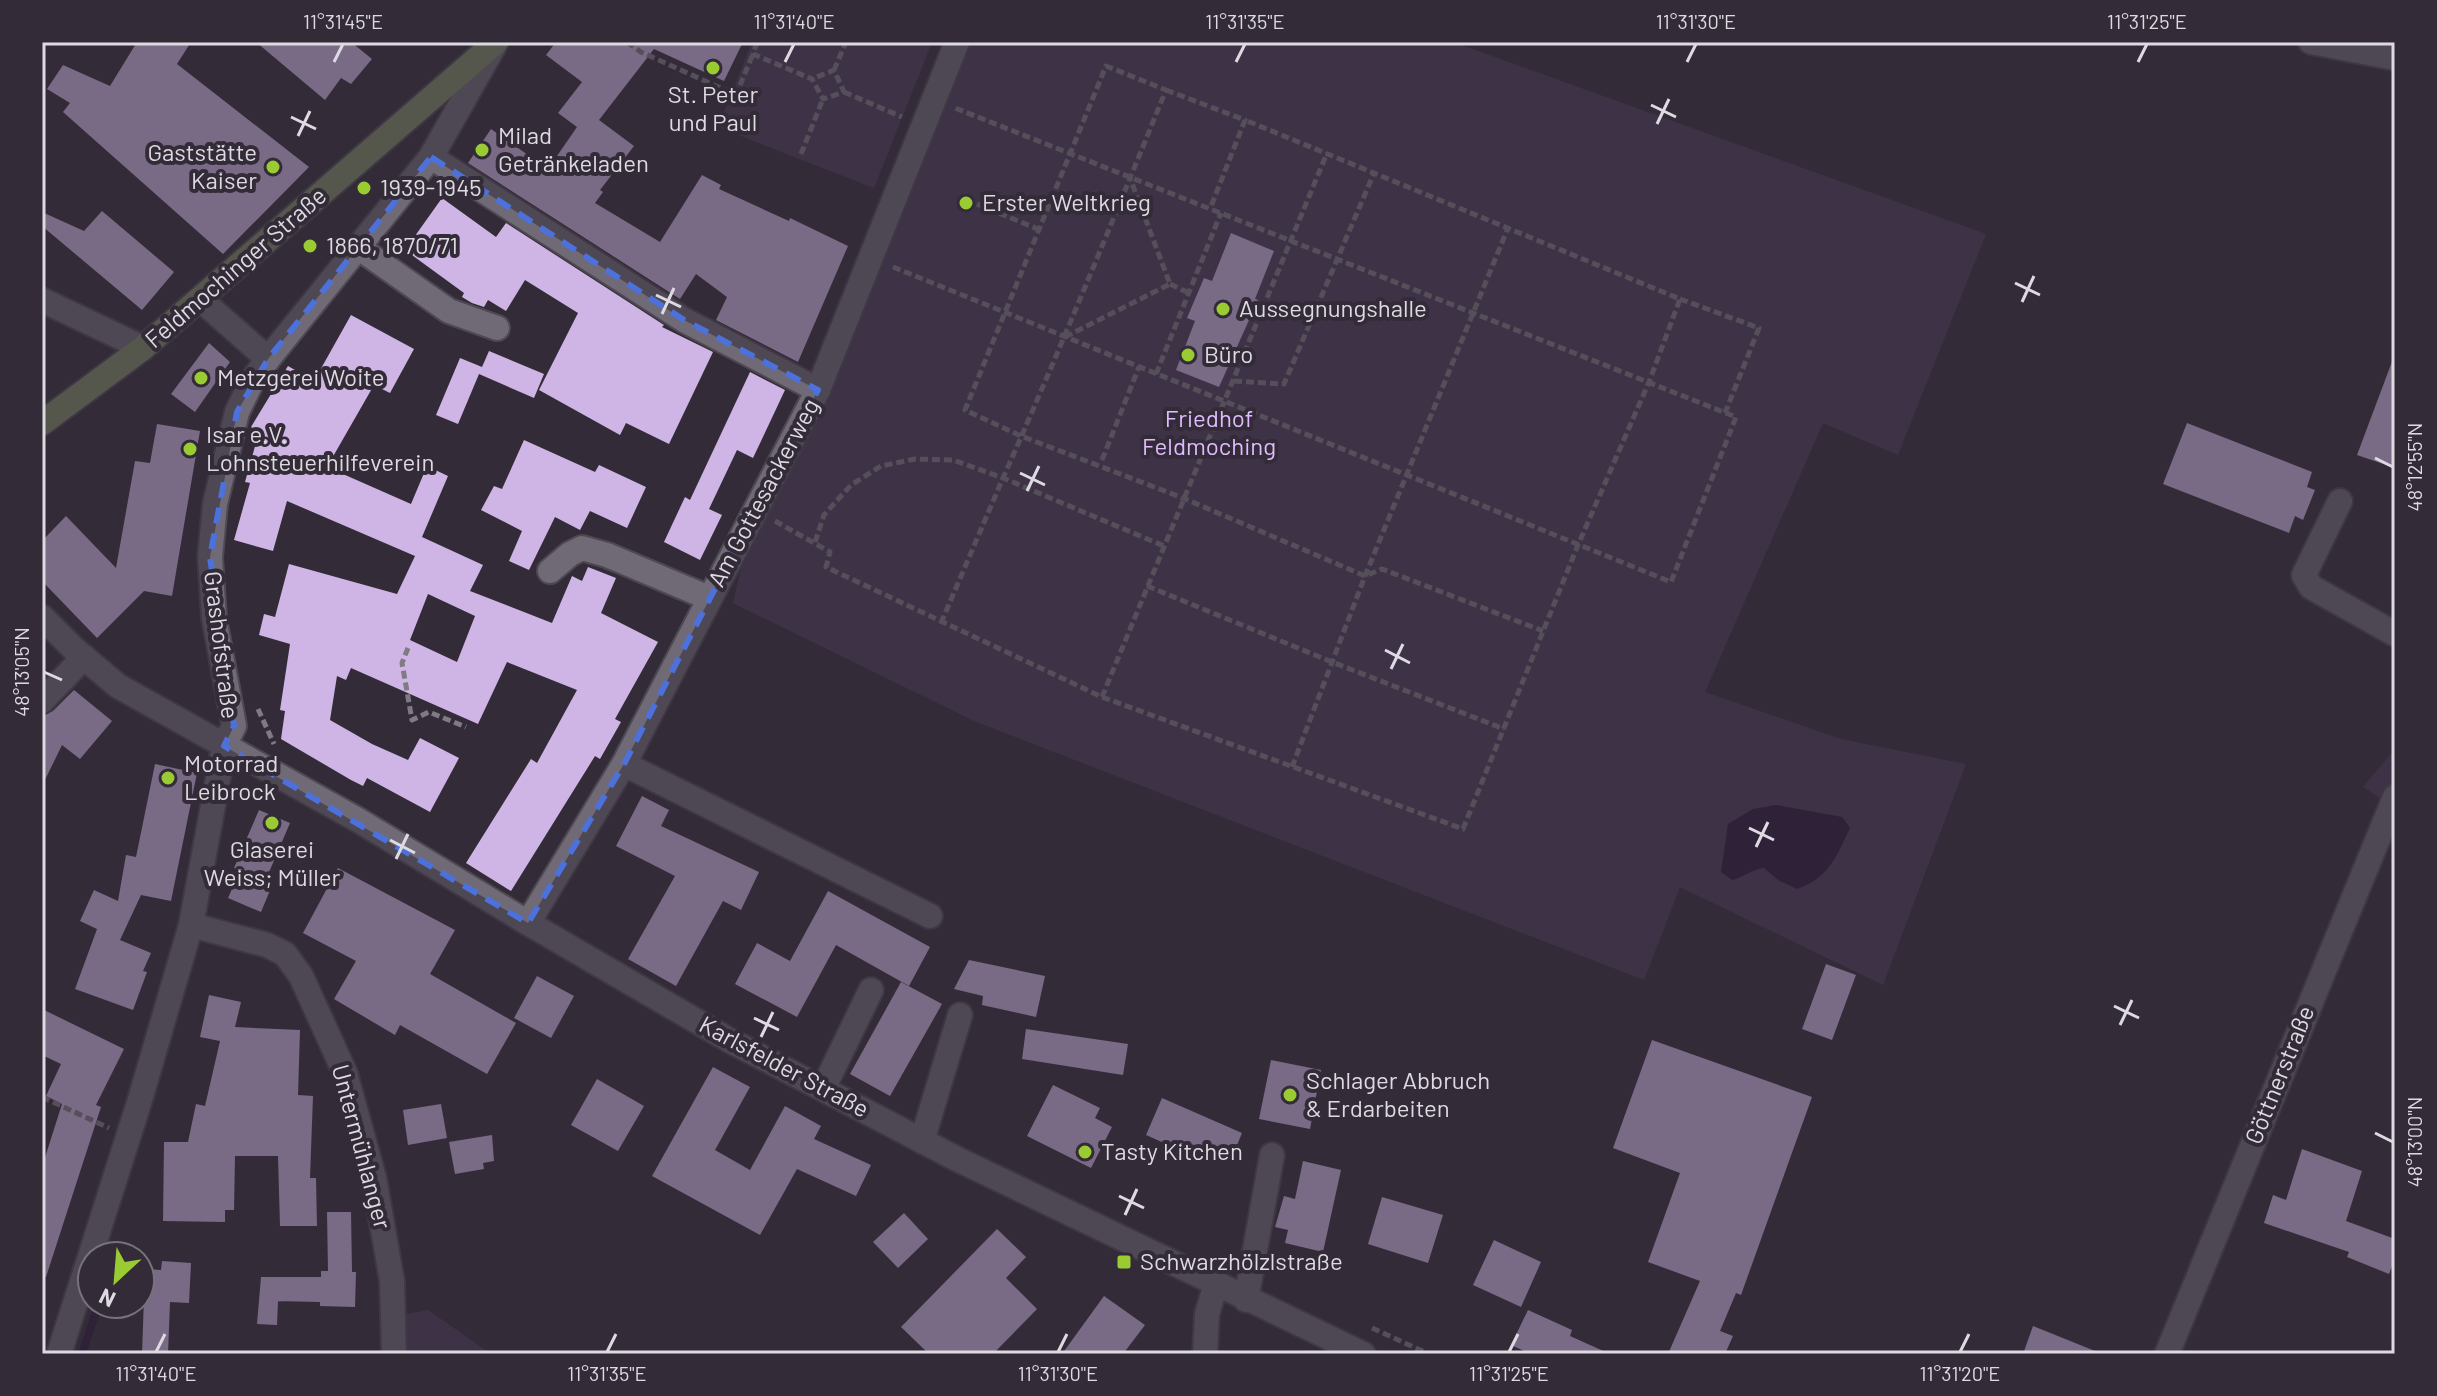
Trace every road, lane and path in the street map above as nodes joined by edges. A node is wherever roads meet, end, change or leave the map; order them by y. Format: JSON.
{"nodes":[{"id":1,"x":627,"y":42,"type":"edge"},
{"id":2,"x":757,"y":42,"type":"edge"},
{"id":3,"x":846,"y":42,"type":"edge"},
{"id":4,"x":957,"y":42,"type":"edge"},
{"id":5,"x":2311,"y":42,"type":"edge"},
{"id":6,"x":495,"y":44,"type":"edge"},
{"id":7,"x":753,"y":54,"type":"junction"},
{"id":8,"x":2395,"y":58,"type":"edge"},
{"id":9,"x":834,"y":70,"type":"junction"},
{"id":10,"x":812,"y":79,"type":"junction"},
{"id":11,"x":1166,"y":90,"type":"junction"},
{"id":12,"x":844,"y":92,"type":"junction"},
{"id":13,"x":823,"y":99,"type":"junction"},
{"id":14,"x":935,"y":100,"type":"junction"},
{"id":15,"x":1245,"y":120,"type":"junction"},
{"id":16,"x":925,"y":126,"type":"junction"},
{"id":17,"x":1327,"y":153,"type":"junction"},
{"id":18,"x":801,"y":154,"type":"dead end"},
{"id":19,"x":1072,"y":154,"type":"junction"},
{"id":20,"x":431,"y":157,"type":"junction"},
{"id":21,"x":1374,"y":173,"type":"junction"},
{"id":22,"x":1130,"y":177,"type":"junction"},
{"id":23,"x":977,"y":204,"type":"dead end"},
{"id":24,"x":1210,"y":209,"type":"junction"},
{"id":25,"x":1221,"y":213,"type":"junction"},
{"id":26,"x":1508,"y":228,"type":"junction"},
{"id":27,"x":1040,"y":230,"type":"junction"},
{"id":28,"x":1292,"y":241,"type":"junction"},
{"id":29,"x":359,"y":248,"type":"junction"},
{"id":30,"x":872,"y":258,"type":"junction"},
{"id":31,"x":1336,"y":259,"type":"junction"},
{"id":32,"x":1170,"y":284,"type":"junction"},
{"id":33,"x":1189,"y":293,"type":"junction"},
{"id":34,"x":200,"y":299,"type":"junction"},
{"id":35,"x":1680,"y":299,"type":"junction"},
{"id":36,"x":42,"y":300,"type":"edge"},
{"id":37,"x":1005,"y":313,"type":"junction"},
{"id":38,"x":1473,"y":313,"type":"junction"},
{"id":39,"x":497,"y":328,"type":"dead end"},
{"id":40,"x":1065,"y":337,"type":"junction"},
{"id":41,"x":143,"y":348,"type":"junction"},
{"id":42,"x":268,"y":359,"type":"junction"},
{"id":43,"x":1139,"y":367,"type":"junction"},
{"id":44,"x":1156,"y":374,"type":"junction"},
{"id":45,"x":1234,"y":381,"type":"junction"},
{"id":46,"x":1649,"y":382,"type":"junction"},
{"id":47,"x":818,"y":390,"type":"junction"},
{"id":48,"x":1223,"y":401,"type":"junction"},
{"id":49,"x":1725,"y":413,"type":"junction"},
{"id":50,"x":42,"y":423,"type":"edge"},
{"id":51,"x":1021,"y":436,"type":"junction"},
{"id":52,"x":1102,"y":460,"type":"dead end"},
{"id":53,"x":1407,"y":476,"type":"junction"},
{"id":54,"x":1003,"y":478,"type":"junction"},
{"id":55,"x":1183,"y":498,"type":"junction"},
{"id":56,"x":2340,"y":501,"type":"dead end"},
{"id":57,"x":754,"y":510,"type":"junction"},
{"id":58,"x":815,"y":542,"type":"junction"},
{"id":59,"x":1578,"y":545,"type":"junction"},
{"id":60,"x":1164,"y":546,"type":"junction"},
{"id":61,"x":550,"y":571,"type":"dead end"},
{"id":62,"x":1365,"y":576,"type":"junction"},
{"id":63,"x":1147,"y":586,"type":"junction"},
{"id":64,"x":709,"y":598,"type":"junction"},
{"id":65,"x":42,"y":617,"type":"edge"},
{"id":66,"x":941,"y":623,"type":"junction"},
{"id":67,"x":1543,"y":631,"type":"junction"},
{"id":68,"x":2395,"y":634,"type":"edge"},
{"id":69,"x":408,"y":648,"type":"dead end"},
{"id":70,"x":84,"y":657,"type":"junction"},
{"id":71,"x":1332,"y":662,"type":"junction"},
{"id":72,"x":1102,"y":697,"type":"junction"},
{"id":73,"x":42,"y":701,"type":"edge"},
{"id":74,"x":256,"y":703,"type":"dead end"},
{"id":75,"x":466,"y":727,"type":"dead end"},
{"id":76,"x":1504,"y":729,"type":"junction"},
{"id":77,"x":224,"y":746,"type":"junction"},
{"id":78,"x":278,"y":749,"type":"dead end"},
{"id":79,"x":624,"y":764,"type":"junction"},
{"id":80,"x":1292,"y":767,"type":"junction"},
{"id":81,"x":2395,"y":797,"type":"edge"},
{"id":82,"x":930,"y":916,"type":"dead end"},
{"id":83,"x":528,"y":923,"type":"junction"},
{"id":84,"x":191,"y":925,"type":"junction"},
{"id":85,"x":871,"y":990,"type":"dead end"},
{"id":86,"x":960,"y":1015,"type":"dead end"},
{"id":87,"x":823,"y":1089,"type":"junction"},
{"id":88,"x":42,"y":1097,"type":"edge"},
{"id":89,"x":128,"y":1137,"type":"junction"},
{"id":90,"x":922,"y":1141,"type":"junction"},
{"id":91,"x":1272,"y":1155,"type":"dead end"},
{"id":92,"x":1216,"y":1284,"type":"junction"},
{"id":93,"x":1246,"y":1300,"type":"junction"},
{"id":94,"x":59,"y":1354,"type":"edge"},
{"id":95,"x":394,"y":1354,"type":"edge"},
{"id":96,"x":1205,"y":1354,"type":"edge"},
{"id":97,"x":1363,"y":1354,"type":"edge"},
{"id":98,"x":2167,"y":1354,"type":"edge"}],
"edges":[{"from":1,"to":7,"type":"path"},
{"from":2,"to":7,"type":"path"},
{"from":3,"to":9,"type":"path"},
{"from":4,"to":14,"type":"street","name":"Am Gottesackerweg"},
{"from":5,"to":8,"type":"street"},
{"from":6,"to":20,"type":"street","name":"Grashofstraße"},
{"from":6,"to":34,"type":"main road","name":"Feldmochinger Straße"},
{"from":7,"to":10,"type":"path"},
{"from":9,"to":10,"type":"path"},
{"from":9,"to":12,"type":"path"},
{"from":10,"to":13,"type":"path"},
{"from":11,"to":15,"type":"path"},
{"from":11,"to":19,"type":"path"},
{"from":11,"to":22,"type":"path"},
{"from":12,"to":13,"type":"path"},
{"from":12,"to":16,"type":"path"},
{"from":13,"to":18,"type":"path"},
{"from":14,"to":16,"type":"street","name":"Am Gottesackerweg"},
{"from":14,"to":19,"type":"path"},
{"from":15,"to":17,"type":"path"},
{"from":15,"to":24,"type":"path"},
{"from":16,"to":30,"type":"street","name":"Am Gottesackerweg"},
{"from":17,"to":21,"type":"path"},
{"from":17,"to":28,"type":"path"},
{"from":19,"to":22,"type":"path"},
{"from":19,"to":27,"type":"path"},
{"from":20,"to":29,"type":"street","name":"Grashofstraße"},
{"from":20,"to":47,"type":"street"},
{"from":21,"to":26,"type":"path"},
{"from":21,"to":31,"type":"path"},
{"from":22,"to":24,"type":"path"},
{"from":22,"to":32,"type":"path"},
{"from":22,"to":40,"type":"path"},
{"from":23,"to":27,"type":"path"},
{"from":24,"to":25,"type":"path"},
{"from":25,"to":28,"type":"path"},
{"from":25,"to":33,"type":"path"},
{"from":26,"to":35,"type":"path"},
{"from":26,"to":38,"type":"path"},
{"from":27,"to":37,"type":"path"},
{"from":28,"to":31,"type":"path"},
{"from":28,"to":45,"type":"path"},
{"from":29,"to":39,"type":"street"},
{"from":29,"to":42,"type":"street","name":"Grashofstraße"},
{"from":30,"to":37,"type":"path"},
{"from":30,"to":47,"type":"street","name":"Am Gottesackerweg"},
{"from":31,"to":38,"type":"path"},
{"from":31,"to":45,"type":"path"},
{"from":32,"to":33,"type":"path"},
{"from":32,"to":40,"type":"path"},
{"from":33,"to":44,"type":"path"},
{"from":34,"to":41,"type":"main road","name":"Feldmochinger Straße"},
{"from":34,"to":42,"type":"street"},
{"from":35,"to":46,"type":"path"},
{"from":35,"to":49,"type":"path"},
{"from":36,"to":41,"type":"street"},
{"from":37,"to":40,"type":"path"},
{"from":37,"to":51,"type":"path"},
{"from":38,"to":46,"type":"path"},
{"from":38,"to":53,"type":"path"},
{"from":40,"to":43,"type":"path"},
{"from":40,"to":51,"type":"path"},
{"from":41,"to":50,"type":"main road","name":"Feldmochinger Straße"},
{"from":42,"to":77,"type":"street","name":"Grashofstraße"},
{"from":43,"to":44,"type":"path"},
{"from":43,"to":52,"type":"path"},
{"from":44,"to":48,"type":"path"},
{"from":45,"to":48,"type":"path"},
{"from":46,"to":49,"type":"path"},
{"from":46,"to":59,"type":"path"},
{"from":47,"to":57,"type":"street","name":"Am Gottesackerweg"},
{"from":48,"to":53,"type":"path"},
{"from":48,"to":55,"type":"path"},
{"from":49,"to":59,"type":"path"},
{"from":51,"to":54,"type":"path"},
{"from":51,"to":55,"type":"path"},
{"from":53,"to":59,"type":"path"},
{"from":53,"to":62,"type":"path"},
{"from":54,"to":58,"type":"path"},
{"from":54,"to":60,"type":"path"},
{"from":54,"to":66,"type":"path"},
{"from":55,"to":60,"type":"path"},
{"from":55,"to":62,"type":"path"},
{"from":56,"to":68,"type":"street"},
{"from":57,"to":58,"type":"path"},
{"from":57,"to":64,"type":"street","name":"Am Gottesackerweg"},
{"from":58,"to":66,"type":"path"},
{"from":59,"to":67,"type":"path"},
{"from":60,"to":63,"type":"path"},
{"from":61,"to":64,"type":"street"},
{"from":62,"to":67,"type":"path"},
{"from":62,"to":71,"type":"path"},
{"from":63,"to":71,"type":"path"},
{"from":63,"to":72,"type":"path"},
{"from":64,"to":79,"type":"street","name":"Am Gottesackerweg"},
{"from":65,"to":70,"type":"street","name":"Karlsfelder Straße"},
{"from":66,"to":72,"type":"path"},
{"from":67,"to":76,"type":"path"},
{"from":69,"to":75,"type":"path"},
{"from":70,"to":73,"type":"street"},
{"from":70,"to":77,"type":"street","name":"Karlsfelder Straße"},
{"from":71,"to":76,"type":"path"},
{"from":71,"to":80,"type":"path"},
{"from":72,"to":80,"type":"path"},
{"from":74,"to":78,"type":"path"},
{"from":76,"to":80,"type":"path"},
{"from":77,"to":83,"type":"street","name":"Karlsfelder Straße"},
{"from":77,"to":84,"type":"street","name":"Grashofstraße"},
{"from":79,"to":82,"type":"street"},
{"from":79,"to":83,"type":"street","name":"Am Gottesackerweg"},
{"from":81,"to":98,"type":"street","name":"Göttnerstraße"},
{"from":83,"to":87,"type":"street","name":"Karlsfelder Straße"},
{"from":84,"to":89,"type":"street","name":"Grashofstraße"},
{"from":84,"to":95,"type":"street","name":"Untermühlanger"},
{"from":85,"to":87,"type":"street"},
{"from":86,"to":90,"type":"street"},
{"from":87,"to":90,"type":"street","name":"Karlsfelder Straße"},
{"from":88,"to":89,"type":"path"},
{"from":89,"to":94,"type":"street","name":"Grashofstraße"},
{"from":90,"to":92,"type":"street","name":"Karlsfelder Straße"},
{"from":91,"to":93,"type":"street"},
{"from":92,"to":93,"type":"street","name":"Karlsfelder Straße"},
{"from":92,"to":96,"type":"street"},
{"from":93,"to":97,"type":"street","name":"Karlsfelder Straße"}]}
